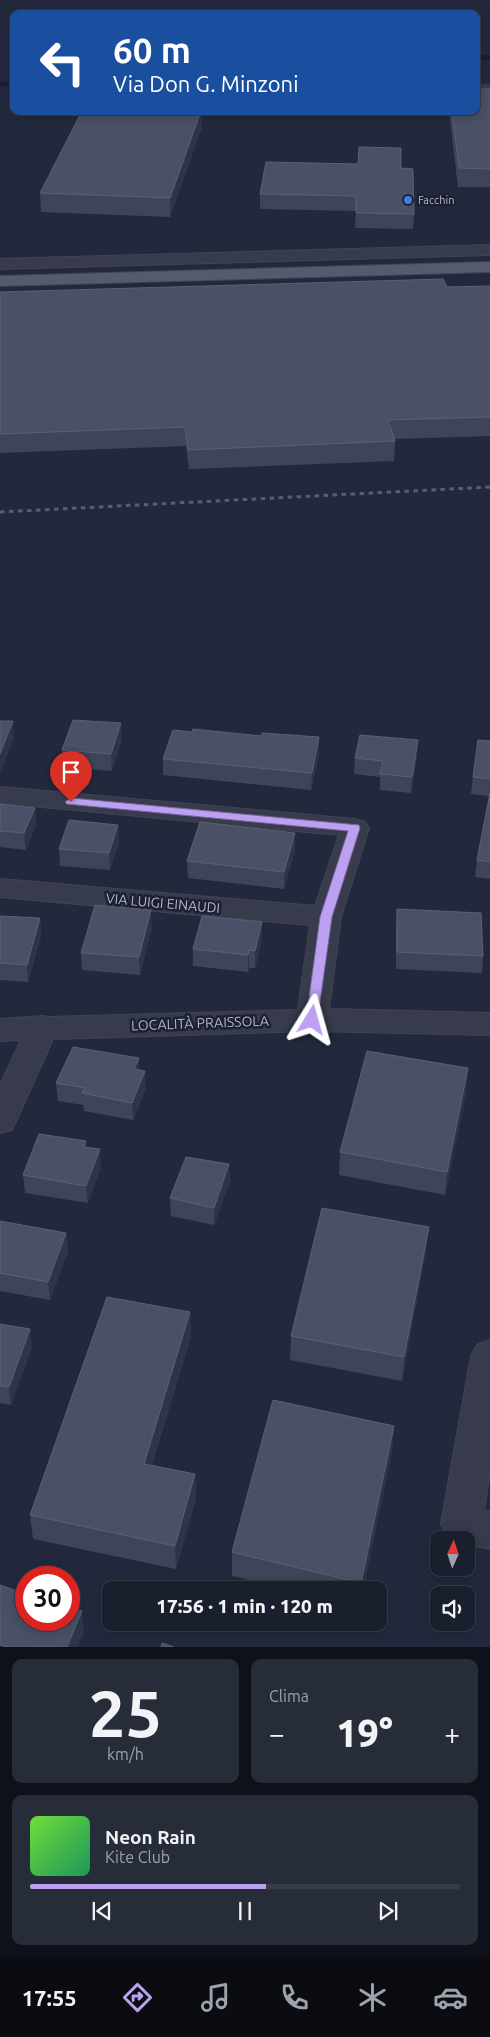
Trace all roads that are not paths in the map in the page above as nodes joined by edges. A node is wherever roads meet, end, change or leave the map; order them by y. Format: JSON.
{"nodes":[{"id":1,"x":490,"y":250,"type":"edge"},
{"id":2,"x":0,"y":264,"type":"edge"},
{"id":3,"x":490,"y":267,"type":"edge"},
{"id":4,"x":0,"y":281,"type":"edge"},
{"id":5,"x":0,"y":795,"type":"edge"},
{"id":6,"x":0,"y":888,"type":"edge"},
{"id":7,"x":326,"y":917,"type":"junction"},
{"id":8,"x":312,"y":1020,"type":"junction"},
{"id":9,"x":490,"y":1024,"type":"edge"},
{"id":10,"x":43,"y":1028,"type":"junction"},
{"id":11,"x":0,"y":1030,"type":"edge"},
{"id":12,"x":0,"y":1121,"type":"edge"},
{"id":13,"x":490,"y":1356,"type":"edge"},
{"id":14,"x":490,"y":1530,"type":"edge"}],
"edges":[{"from":1,"to":2,"type":"street"},
{"from":3,"to":4,"type":"main road"},
{"from":5,"to":7,"type":"street"},
{"from":6,"to":7,"type":"street","name":"VIA LUIGI EINAUDI"},
{"from":7,"to":8,"type":"street"},
{"from":8,"to":9,"type":"street","name":"LOCALITÀ PRAISSOLA"},
{"from":8,"to":10,"type":"street","name":"LOCALITÀ PRAISSOLA"},
{"from":10,"to":11,"type":"street","name":"LOCALITÀ PRAISSOLA"},
{"from":10,"to":12,"type":"street"},
{"from":13,"to":14,"type":"street"}]}
